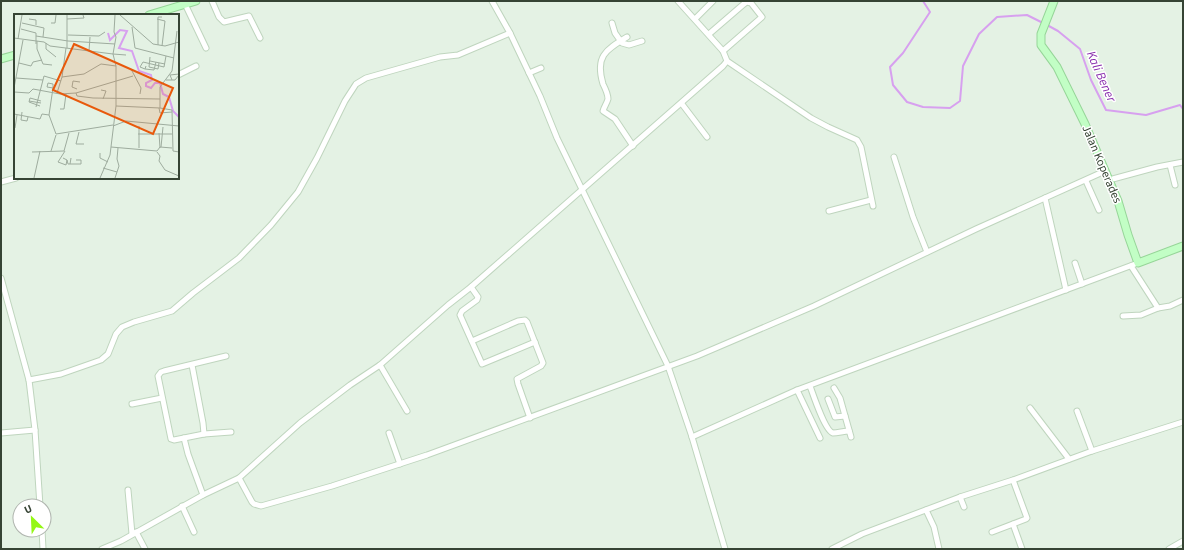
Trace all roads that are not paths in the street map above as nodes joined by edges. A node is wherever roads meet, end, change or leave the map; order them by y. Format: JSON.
{"nodes":[{"id":1,"x":196,"y":1,"type":"edge"},
{"id":2,"x":212,"y":1,"type":"edge"},
{"id":3,"x":492,"y":1,"type":"edge"},
{"id":4,"x":678,"y":1,"type":"edge"},
{"id":5,"x":713,"y":1,"type":"edge"},
{"id":6,"x":1054,"y":1,"type":"edge"},
{"id":7,"x":744,"y":2,"type":"edge"},
{"id":8,"x":180,"y":4,"type":"edge"},
{"id":9,"x":152,"y":14,"type":"edge"},
{"id":10,"x":695,"y":19,"type":"junction"},
{"id":11,"x":612,"y":23,"type":"dead end"},
{"id":12,"x":510,"y":32,"type":"junction"},
{"id":13,"x":709,"y":34,"type":"junction"},
{"id":14,"x":627,"y":37,"type":"dead end"},
{"id":15,"x":260,"y":38,"type":"dead end"},
{"id":16,"x":620,"y":41,"type":"junction"},
{"id":17,"x":642,"y":41,"type":"dead end"},
{"id":18,"x":206,"y":48,"type":"dead end"},
{"id":19,"x":723,"y":50,"type":"junction"},
{"id":20,"x":14,"y":55,"type":"edge"},
{"id":21,"x":1,"y":59,"type":"edge"},
{"id":22,"x":727,"y":61,"type":"junction"},
{"id":23,"x":196,"y":66,"type":"dead end"},
{"id":24,"x":541,"y":68,"type":"dead end"},
{"id":25,"x":529,"y":73,"type":"junction"},
{"id":26,"x":179,"y":74,"type":"edge"},
{"id":27,"x":682,"y":104,"type":"junction"},
{"id":28,"x":707,"y":137,"type":"dead end"},
{"id":29,"x":633,"y":146,"type":"junction"},
{"id":30,"x":894,"y":157,"type":"dead end"},
{"id":31,"x":1183,"y":162,"type":"edge"},
{"id":32,"x":1170,"y":165,"type":"junction"},
{"id":33,"x":1105,"y":171,"type":"junction"},
{"id":34,"x":14,"y":179,"type":"edge"},
{"id":35,"x":1110,"y":180,"type":"junction"},
{"id":36,"x":1086,"y":181,"type":"junction"},
{"id":37,"x":1,"y":182,"type":"edge"},
{"id":38,"x":1175,"y":185,"type":"dead end"},
{"id":39,"x":582,"y":190,"type":"junction"},
{"id":40,"x":1045,"y":198,"type":"junction"},
{"id":41,"x":871,"y":200,"type":"junction"},
{"id":42,"x":873,"y":206,"type":"dead end"},
{"id":43,"x":1099,"y":210,"type":"dead end"},
{"id":44,"x":829,"y":211,"type":"dead end"},
{"id":45,"x":1183,"y":246,"type":"edge"},
{"id":46,"x":927,"y":252,"type":"junction"},
{"id":47,"x":1075,"y":263,"type":"dead end"},
{"id":48,"x":1135,"y":264,"type":"junction"},
{"id":49,"x":1,"y":278,"type":"edge"},
{"id":50,"x":1082,"y":284,"type":"junction"},
{"id":51,"x":471,"y":287,"type":"junction"},
{"id":52,"x":1066,"y":290,"type":"junction"},
{"id":53,"x":1183,"y":300,"type":"edge"},
{"id":54,"x":1158,"y":308,"type":"junction"},
{"id":55,"x":1122,"y":316,"type":"dead end"},
{"id":56,"x":472,"y":341,"type":"junction"},
{"id":57,"x":535,"y":342,"type":"junction"},
{"id":58,"x":226,"y":356,"type":"dead end"},
{"id":59,"x":192,"y":364,"type":"junction"},
{"id":60,"x":380,"y":365,"type":"junction"},
{"id":61,"x":668,"y":366,"type":"junction"},
{"id":62,"x":29,"y":380,"type":"junction"},
{"id":63,"x":810,"y":386,"type":"junction"},
{"id":64,"x":834,"y":388,"type":"dead end"},
{"id":65,"x":797,"y":390,"type":"junction"},
{"id":66,"x":162,"y":398,"type":"junction"},
{"id":67,"x":828,"y":399,"type":"dead end"},
{"id":68,"x":132,"y":404,"type":"dead end"},
{"id":69,"x":1030,"y":408,"type":"dead end"},
{"id":70,"x":407,"y":411,"type":"dead end"},
{"id":71,"x":1077,"y":411,"type":"dead end"},
{"id":72,"x":845,"y":416,"type":"junction"},
{"id":73,"x":530,"y":418,"type":"junction"},
{"id":74,"x":1183,"y":422,"type":"edge"},
{"id":75,"x":35,"y":430,"type":"junction"},
{"id":76,"x":849,"y":431,"type":"junction"},
{"id":77,"x":231,"y":432,"type":"dead end"},
{"id":78,"x":1,"y":433,"type":"edge"},
{"id":79,"x":204,"y":434,"type":"junction"},
{"id":80,"x":389,"y":434,"type":"dead end"},
{"id":81,"x":692,"y":437,"type":"junction"},
{"id":82,"x":850,"y":437,"type":"dead end"},
{"id":83,"x":184,"y":438,"type":"junction"},
{"id":84,"x":820,"y":438,"type":"dead end"},
{"id":85,"x":1092,"y":451,"type":"junction"},
{"id":86,"x":1069,"y":459,"type":"junction"},
{"id":87,"x":400,"y":464,"type":"junction"},
{"id":88,"x":239,"y":478,"type":"junction"},
{"id":89,"x":1013,"y":480,"type":"junction"},
{"id":90,"x":128,"y":490,"type":"dead end"},
{"id":91,"x":203,"y":495,"type":"junction"},
{"id":92,"x":960,"y":497,"type":"junction"},
{"id":93,"x":39,"y":498,"type":"edge"},
{"id":94,"x":182,"y":506,"type":"junction"},
{"id":95,"x":964,"y":507,"type":"dead end"},
{"id":96,"x":926,"y":510,"type":"junction"},
{"id":97,"x":1013,"y":524,"type":"junction"},
{"id":98,"x":194,"y":532,"type":"dead end"},
{"id":99,"x":992,"y":532,"type":"dead end"},
{"id":100,"x":134,"y":533,"type":"junction"},
{"id":101,"x":42,"y":538,"type":"edge"},
{"id":102,"x":1183,"y":541,"type":"edge"},
{"id":103,"x":112,"y":547,"type":"edge"},
{"id":104,"x":43,"y":549,"type":"edge"},
{"id":105,"x":102,"y":549,"type":"edge"},
{"id":106,"x":145,"y":549,"type":"edge"},
{"id":107,"x":725,"y":549,"type":"edge"},
{"id":108,"x":832,"y":549,"type":"edge"},
{"id":109,"x":939,"y":549,"type":"edge"},
{"id":110,"x":1022,"y":549,"type":"edge"},
{"id":111,"x":1169,"y":549,"type":"edge"}],
"edges":[{"from":1,"to":8,"type":"street"},
{"from":2,"to":15,"type":"street"},
{"from":3,"to":12,"type":"street"},
{"from":4,"to":10,"type":"street"},
{"from":5,"to":10,"type":"street"},
{"from":6,"to":33,"type":"street","name":"Jalan Koperades"},
{"from":7,"to":13,"type":"street"},
{"from":7,"to":19,"type":"street"},
{"from":8,"to":9,"type":"street"},
{"from":8,"to":18,"type":"street"},
{"from":10,"to":13,"type":"street"},
{"from":11,"to":16,"type":"street"},
{"from":12,"to":25,"type":"street"},
{"from":12,"to":62,"type":"street"},
{"from":13,"to":19,"type":"street"},
{"from":14,"to":16,"type":"street"},
{"from":16,"to":17,"type":"street"},
{"from":16,"to":29,"type":"street"},
{"from":19,"to":22,"type":"street"},
{"from":20,"to":21,"type":"street"},
{"from":22,"to":27,"type":"street"},
{"from":22,"to":41,"type":"street"},
{"from":23,"to":26,"type":"street"},
{"from":24,"to":25,"type":"street"},
{"from":25,"to":39,"type":"street"},
{"from":27,"to":28,"type":"street"},
{"from":27,"to":29,"type":"street"},
{"from":29,"to":39,"type":"street"},
{"from":30,"to":46,"type":"street"},
{"from":31,"to":32,"type":"street"},
{"from":32,"to":35,"type":"street"},
{"from":32,"to":38,"type":"street"},
{"from":33,"to":35,"type":"street","name":"Jalan Koperades"},
{"from":33,"to":36,"type":"street"},
{"from":34,"to":37,"type":"street"},
{"from":35,"to":48,"type":"street","name":"Jalan Koperades"},
{"from":36,"to":40,"type":"street"},
{"from":36,"to":43,"type":"street"},
{"from":39,"to":51,"type":"street"},
{"from":39,"to":61,"type":"street"},
{"from":40,"to":46,"type":"street"},
{"from":40,"to":52,"type":"street"},
{"from":41,"to":42,"type":"street"},
{"from":41,"to":44,"type":"street"},
{"from":45,"to":48,"type":"street"},
{"from":46,"to":61,"type":"street"},
{"from":47,"to":50,"type":"street"},
{"from":48,"to":50,"type":"street"},
{"from":48,"to":54,"type":"street"},
{"from":49,"to":62,"type":"street"},
{"from":50,"to":52,"type":"street"},
{"from":51,"to":56,"type":"street"},
{"from":51,"to":60,"type":"street"},
{"from":52,"to":63,"type":"street"},
{"from":53,"to":54,"type":"street"},
{"from":54,"to":55,"type":"street"},
{"from":56,"to":57,"type":"street"},
{"from":56,"to":57,"type":"street"},
{"from":57,"to":73,"type":"street"},
{"from":58,"to":59,"type":"street"},
{"from":59,"to":66,"type":"street"},
{"from":59,"to":79,"type":"street"},
{"from":60,"to":70,"type":"street"},
{"from":60,"to":88,"type":"street"},
{"from":61,"to":73,"type":"street"},
{"from":61,"to":81,"type":"street"},
{"from":62,"to":75,"type":"street"},
{"from":63,"to":65,"type":"street"},
{"from":63,"to":76,"type":"street"},
{"from":64,"to":72,"type":"street"},
{"from":65,"to":81,"type":"street"},
{"from":65,"to":84,"type":"street"},
{"from":66,"to":68,"type":"street"},
{"from":66,"to":83,"type":"street"},
{"from":67,"to":72,"type":"street"},
{"from":69,"to":86,"type":"street"},
{"from":71,"to":85,"type":"street"},
{"from":72,"to":76,"type":"street"},
{"from":73,"to":87,"type":"street"},
{"from":74,"to":85,"type":"street"},
{"from":75,"to":78,"type":"street"},
{"from":75,"to":93,"type":"street"},
{"from":76,"to":82,"type":"street"},
{"from":77,"to":79,"type":"street"},
{"from":79,"to":83,"type":"street"},
{"from":80,"to":87,"type":"street"},
{"from":81,"to":107,"type":"street"},
{"from":83,"to":91,"type":"street"},
{"from":85,"to":86,"type":"street"},
{"from":86,"to":89,"type":"street"},
{"from":87,"to":88,"type":"street"},
{"from":88,"to":91,"type":"street"},
{"from":89,"to":92,"type":"street"},
{"from":89,"to":97,"type":"street"},
{"from":90,"to":100,"type":"street"},
{"from":91,"to":94,"type":"street"},
{"from":92,"to":95,"type":"street"},
{"from":92,"to":96,"type":"street"},
{"from":94,"to":98,"type":"street"},
{"from":94,"to":100,"type":"street"},
{"from":96,"to":108,"type":"street"},
{"from":96,"to":109,"type":"street"},
{"from":97,"to":99,"type":"street"},
{"from":97,"to":110,"type":"street"},
{"from":100,"to":103,"type":"street"},
{"from":100,"to":106,"type":"street"},
{"from":101,"to":104,"type":"street"},
{"from":102,"to":111,"type":"street"},
{"from":103,"to":105,"type":"street"}]}
